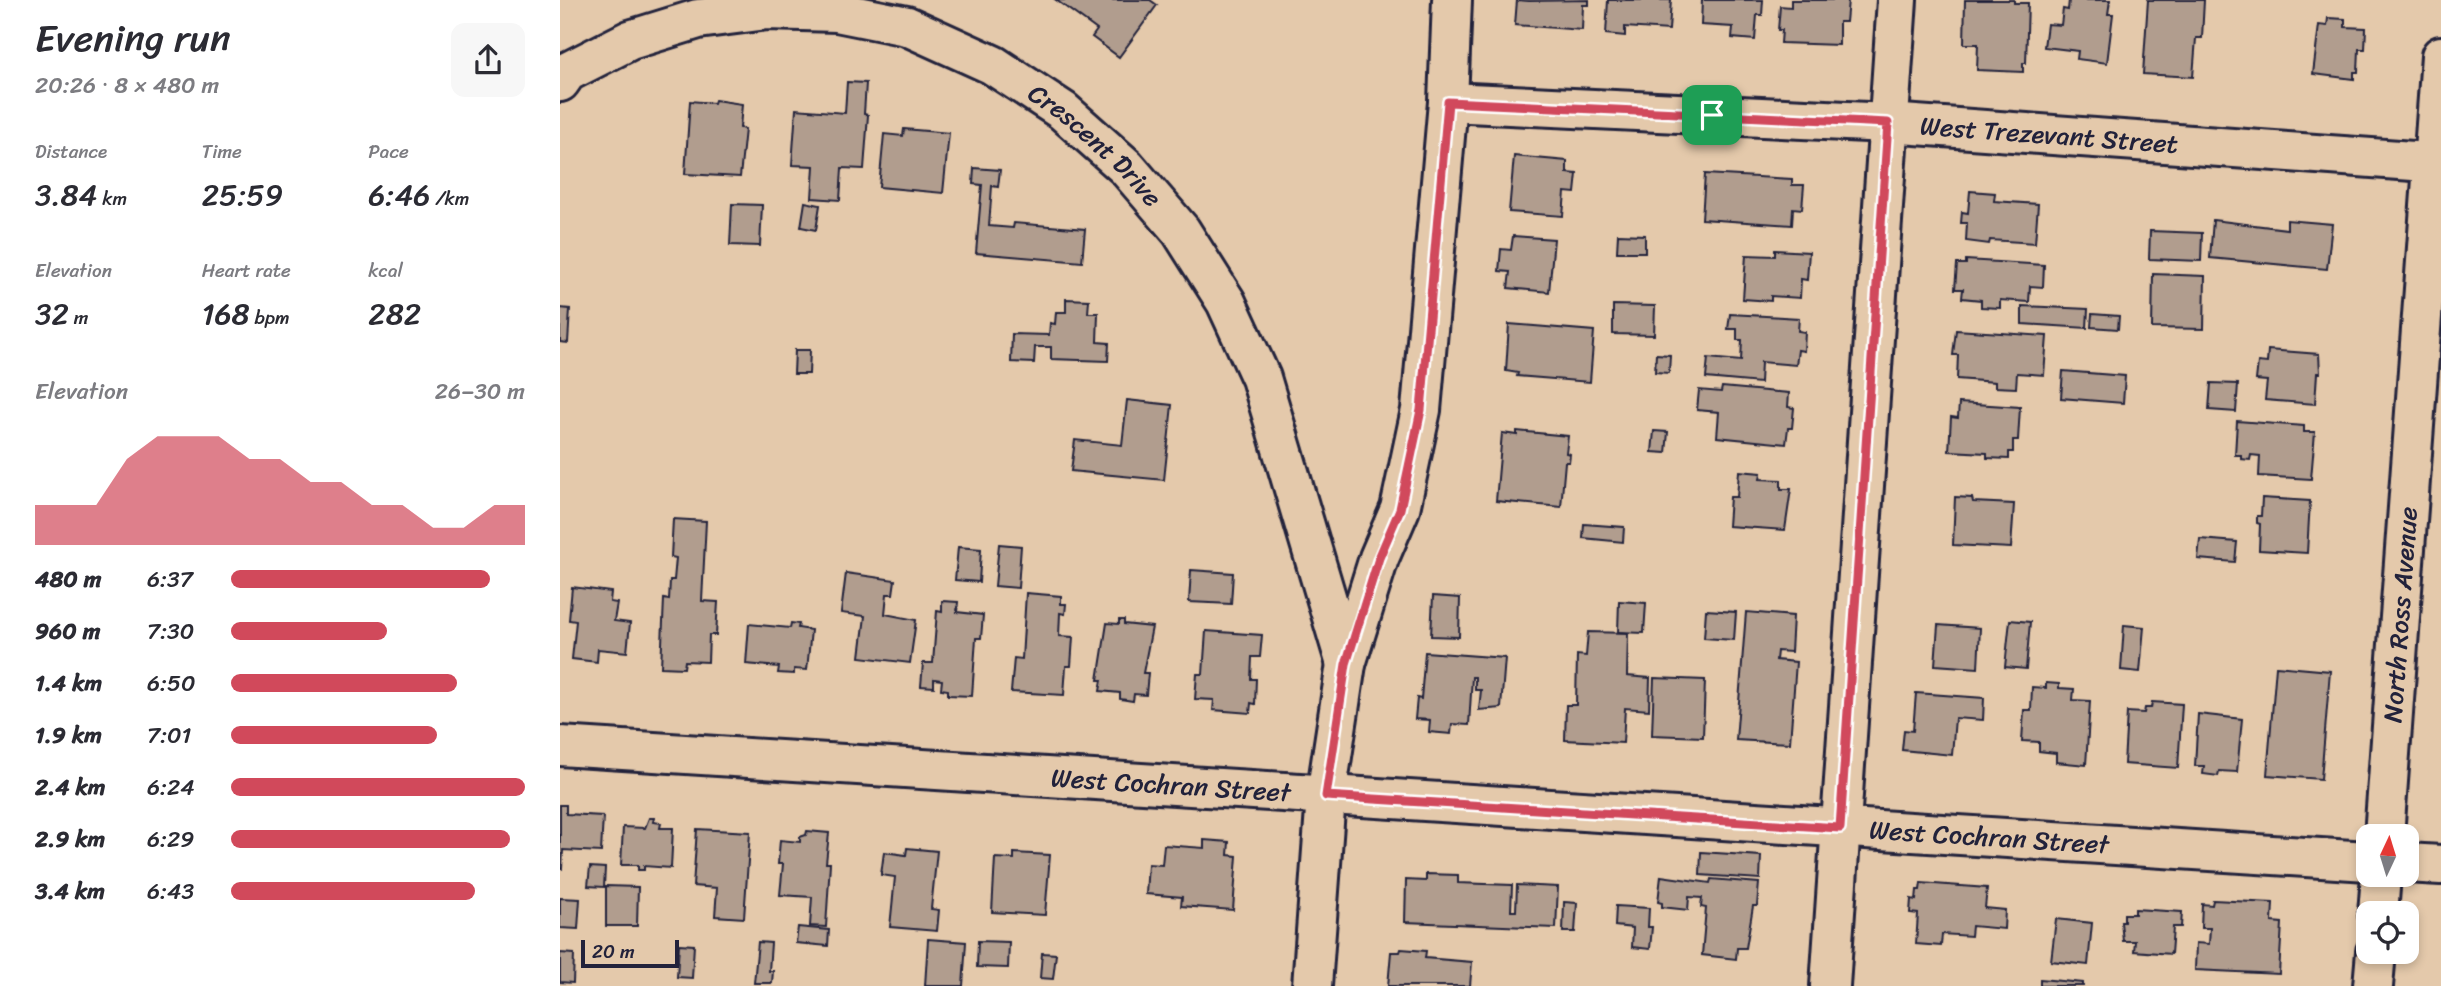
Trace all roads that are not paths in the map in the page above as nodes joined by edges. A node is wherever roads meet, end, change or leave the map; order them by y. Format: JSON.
{"nodes":[{"id":1,"x":1452,"y":0,"type":"edge"},
{"id":2,"x":1897,"y":0,"type":"edge"},
{"id":3,"x":2441,"y":56,"type":"edge"},
{"id":4,"x":560,"y":82,"type":"edge"},
{"id":5,"x":1448,"y":102,"type":"junction"},
{"id":6,"x":1888,"y":123,"type":"junction"},
{"id":7,"x":2438,"y":163,"type":"edge"},
{"id":8,"x":1346,"y":664,"type":"junction"},
{"id":9,"x":560,"y":746,"type":"edge"},
{"id":10,"x":1326,"y":796,"type":"junction"},
{"id":11,"x":2385,"y":824,"type":"edge"},
{"id":12,"x":1840,"y":828,"type":"junction"},
{"id":13,"x":2356,"y":860,"type":"edge"},
{"id":14,"x":2419,"y":864,"type":"edge"},
{"id":15,"x":2441,"y":865,"type":"edge"},
{"id":16,"x":2375,"y":964,"type":"edge"},
{"id":17,"x":1312,"y":986,"type":"edge"},
{"id":18,"x":1830,"y":986,"type":"edge"},
{"id":19,"x":2373,"y":986,"type":"edge"}],
"edges":[{"from":1,"to":5,"type":"street"},
{"from":2,"to":6,"type":"street"},
{"from":3,"to":7,"type":"street","name":"North Ross Avenue"},
{"from":4,"to":8,"type":"street","name":"Crescent Drive"},
{"from":5,"to":6,"type":"street","name":"West Trezevant Street"},
{"from":5,"to":8,"type":"street"},
{"from":6,"to":7,"type":"street","name":"West Trezevant Street"},
{"from":6,"to":12,"type":"street"},
{"from":7,"to":11,"type":"street","name":"North Ross Avenue"},
{"from":8,"to":10,"type":"street"},
{"from":9,"to":10,"type":"street","name":"West Cochran Street"},
{"from":10,"to":12,"type":"street","name":"West Cochran Street"},
{"from":10,"to":17,"type":"street"},
{"from":12,"to":13,"type":"street","name":"West Cochran Street"},
{"from":12,"to":18,"type":"street"},
{"from":14,"to":15,"type":"street"},
{"from":16,"to":19,"type":"street"}]}
